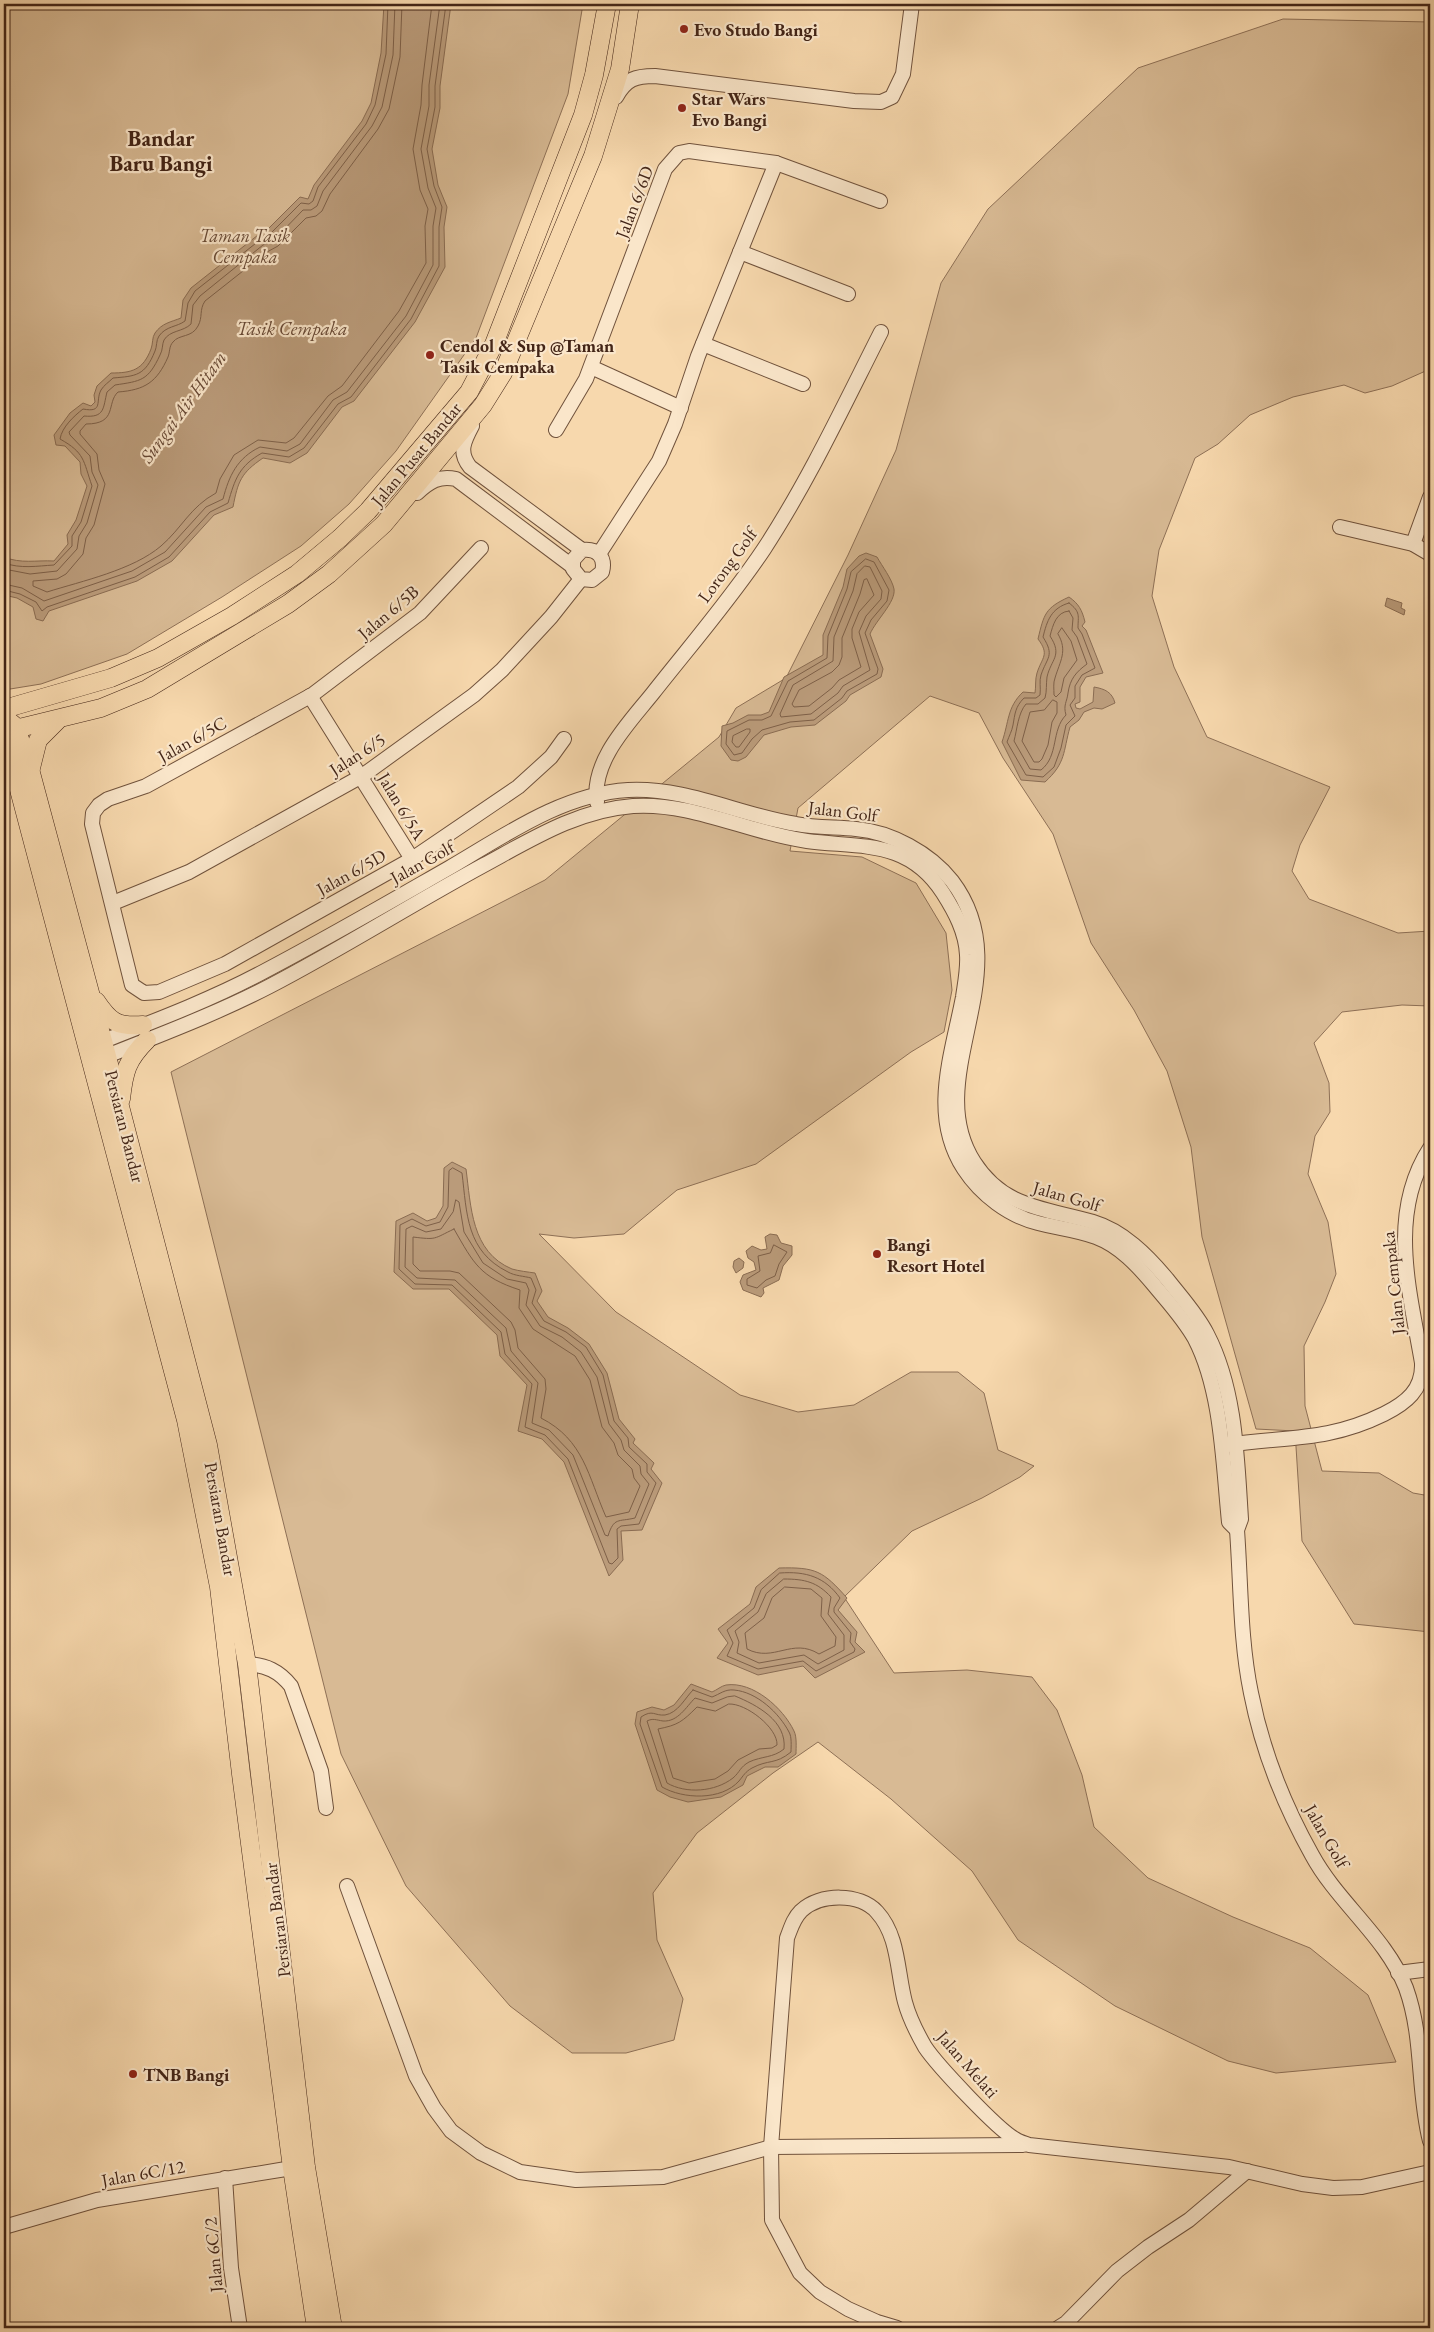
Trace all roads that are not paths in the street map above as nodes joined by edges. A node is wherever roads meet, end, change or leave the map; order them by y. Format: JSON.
{"nodes":[{"id":1,"x":607,"y":4,"type":"edge"},
{"id":2,"x":630,"y":4,"type":"edge"},
{"id":3,"x":912,"y":4,"type":"edge"},
{"id":4,"x":609,"y":108,"type":"junction"},
{"id":5,"x":776,"y":163,"type":"junction"},
{"id":6,"x":880,"y":201,"type":"dead end"},
{"id":7,"x":740,"y":252,"type":"junction"},
{"id":8,"x":848,"y":294,"type":"dead end"},
{"id":9,"x":881,"y":332,"type":"dead end"},
{"id":10,"x":703,"y":344,"type":"junction"},
{"id":11,"x":591,"y":367,"type":"junction"},
{"id":12,"x":802,"y":384,"type":"dead end"},
{"id":13,"x":483,"y":405,"type":"junction"},
{"id":14,"x":681,"y":408,"type":"junction"},
{"id":15,"x":556,"y":430,"type":"dead end"},
{"id":16,"x":1430,"y":498,"type":"edge"},
{"id":17,"x":384,"y":524,"type":"junction"},
{"id":18,"x":1340,"y":527,"type":"dead end"},
{"id":19,"x":1413,"y":544,"type":"junction"},
{"id":20,"x":482,"y":548,"type":"dead end"},
{"id":21,"x":582,"y":550,"type":"junction"},
{"id":22,"x":599,"y":554,"type":"junction"},
{"id":23,"x":1430,"y":554,"type":"edge"},
{"id":24,"x":572,"y":566,"type":"junction"},
{"id":25,"x":581,"y":579,"type":"junction"},
{"id":26,"x":310,"y":696,"type":"junction"},
{"id":27,"x":60,"y":720,"type":"junction"},
{"id":28,"x":6,"y":725,"type":"edge"},
{"id":29,"x":564,"y":739,"type":"dead end"},
{"id":30,"x":4,"y":758,"type":"edge"},
{"id":31,"x":604,"y":762,"type":"junction"},
{"id":32,"x":362,"y":776,"type":"junction"},
{"id":33,"x":24,"y":779,"type":"junction"},
{"id":34,"x":625,"y":790,"type":"junction"},
{"id":35,"x":596,"y":794,"type":"junction"},
{"id":36,"x":572,"y":802,"type":"junction"},
{"id":37,"x":598,"y":811,"type":"junction"},
{"id":38,"x":412,"y":859,"type":"junction"},
{"id":39,"x":113,"y":902,"type":"junction"},
{"id":40,"x":59,"y":944,"type":"junction"},
{"id":41,"x":262,"y":973,"type":"junction"},
{"id":42,"x":271,"y":985,"type":"junction"},
{"id":43,"x":89,"y":990,"type":"junction"},
{"id":44,"x":145,"y":1033,"type":"junction"},
{"id":45,"x":103,"y":1049,"type":"junction"},
{"id":46,"x":120,"y":1109,"type":"junction"},
{"id":47,"x":1430,"y":1148,"type":"edge"},
{"id":48,"x":114,"y":1153,"type":"junction"},
{"id":49,"x":1210,"y":1358,"type":"junction"},
{"id":50,"x":1236,"y":1444,"type":"junction"},
{"id":51,"x":1221,"y":1446,"type":"junction"},
{"id":52,"x":1237,"y":1530,"type":"junction"},
{"id":53,"x":247,"y":1664,"type":"junction"},
{"id":54,"x":326,"y":1808,"type":"dead end"},
{"id":55,"x":347,"y":1886,"type":"dead end"},
{"id":56,"x":1430,"y":1969,"type":"edge"},
{"id":57,"x":1398,"y":1973,"type":"junction"},
{"id":58,"x":1430,"y":2141,"type":"edge"},
{"id":59,"x":1029,"y":2145,"type":"junction"},
{"id":60,"x":771,"y":2147,"type":"junction"},
{"id":61,"x":292,"y":2168,"type":"junction"},
{"id":62,"x":1247,"y":2171,"type":"junction"},
{"id":63,"x":1430,"y":2172,"type":"edge"},
{"id":64,"x":225,"y":2178,"type":"junction"},
{"id":65,"x":4,"y":2227,"type":"edge"},
{"id":66,"x":240,"y":2328,"type":"edge"},
{"id":67,"x":316,"y":2328,"type":"edge"},
{"id":68,"x":333,"y":2328,"type":"edge"},
{"id":69,"x":897,"y":2328,"type":"edge"},
{"id":70,"x":1058,"y":2328,"type":"edge"}],
"edges":[{"from":1,"to":28,"type":"main road","name":"Jalan Pusat Bandar"},
{"from":2,"to":4,"type":"main road","name":"Jalan Pusat Bandar"},
{"from":3,"to":4,"type":"street","name":"Jalan Pusat Bandar"},
{"from":4,"to":13,"type":"main road","name":"Jalan Pusat Bandar"},
{"from":5,"to":6,"type":"street","name":"Jalan 6/6D"},
{"from":5,"to":7,"type":"street"},
{"from":5,"to":11,"type":"street","name":"Jalan 6/6D"},
{"from":7,"to":8,"type":"street"},
{"from":7,"to":10,"type":"street"},
{"from":9,"to":31,"type":"street","name":"Lorong Golf"},
{"from":10,"to":12,"type":"street"},
{"from":10,"to":14,"type":"street"},
{"from":11,"to":14,"type":"street"},
{"from":11,"to":15,"type":"street","name":"Jalan 6/6D"},
{"from":13,"to":17,"type":"main road","name":"Jalan Pusat Bandar"},
{"from":13,"to":21,"type":"street"},
{"from":14,"to":22,"type":"street"},
{"from":16,"to":19,"type":"street"},
{"from":17,"to":24,"type":"street"},
{"from":17,"to":27,"type":"main road","name":"Jalan Pusat Bandar"},
{"from":18,"to":19,"type":"street"},
{"from":19,"to":23,"type":"street"},
{"from":20,"to":26,"type":"street","name":"Jalan 6/5B"},
{"from":21,"to":22,"type":"street"},
{"from":21,"to":24,"type":"street"},
{"from":22,"to":25,"type":"street"},
{"from":24,"to":25,"type":"street"},
{"from":25,"to":32,"type":"street","name":"Jalan 6/5"},
{"from":26,"to":32,"type":"street","name":"Jalan 6/5A"},
{"from":26,"to":39,"type":"street","name":"Jalan 6/5C"},
{"from":27,"to":28,"type":"main road","name":"Jalan Pusat Bandar"},
{"from":27,"to":33,"type":"main road"},
{"from":28,"to":33,"type":"main road","name":"Persiaran Bandar"},
{"from":29,"to":38,"type":"street","name":"Jalan 6/5D"},
{"from":30,"to":33,"type":"main road"},
{"from":31,"to":34,"type":"street"},
{"from":31,"to":35,"type":"street","name":"Lorong Golf"},
{"from":31,"to":36,"type":"street"},
{"from":32,"to":38,"type":"street","name":"Jalan 6/5A"},
{"from":32,"to":39,"type":"street","name":"Jalan 6/5"},
{"from":33,"to":40,"type":"main road","name":"Persiaran Bandar"},
{"from":33,"to":43,"type":"main road","name":"Persiaran Bandar"},
{"from":34,"to":35,"type":"street","name":"Jalan Golf"},
{"from":34,"to":49,"type":"street","name":"Jalan Golf"},
{"from":35,"to":36,"type":"street","name":"Jalan Golf"},
{"from":35,"to":37,"type":"street","name":"Lorong Golf"},
{"from":36,"to":41,"type":"street","name":"Jalan Golf"},
{"from":37,"to":42,"type":"street","name":"Jalan Golf"},
{"from":37,"to":49,"type":"street","name":"Jalan Golf"},
{"from":38,"to":39,"type":"street","name":"Jalan 6/5D"},
{"from":40,"to":45,"type":"main road"},
{"from":40,"to":48,"type":"main road","name":"Persiaran Bandar"},
{"from":41,"to":42,"type":"street"},
{"from":41,"to":44,"type":"street","name":"Jalan Golf"},
{"from":42,"to":44,"type":"street","name":"Jalan Golf"},
{"from":43,"to":44,"type":"main road"},
{"from":43,"to":45,"type":"main road","name":"Persiaran Bandar"},
{"from":44,"to":45,"type":"street","name":"Jalan Golf"},
{"from":44,"to":46,"type":"main road"},
{"from":45,"to":46,"type":"main road","name":"Persiaran Bandar"},
{"from":45,"to":48,"type":"main road"},
{"from":46,"to":53,"type":"main road","name":"Persiaran Bandar"},
{"from":47,"to":50,"type":"street","name":"Jalan Cempaka"},
{"from":48,"to":61,"type":"main road","name":"Persiaran Bandar"},
{"from":49,"to":50,"type":"street","name":"Jalan Golf"},
{"from":49,"to":51,"type":"street","name":"Jalan Golf"},
{"from":50,"to":51,"type":"street","name":"Jalan Cempaka"},
{"from":50,"to":52,"type":"street","name":"Jalan Golf"},
{"from":51,"to":52,"type":"street","name":"Jalan Golf"},
{"from":52,"to":57,"type":"street","name":"Jalan Golf"},
{"from":53,"to":54,"type":"street"},
{"from":53,"to":68,"type":"main road","name":"Persiaran Bandar"},
{"from":55,"to":60,"type":"street"},
{"from":56,"to":57,"type":"street"},
{"from":57,"to":58,"type":"street","name":"Jalan Golf"},
{"from":59,"to":60,"type":"street"},
{"from":59,"to":60,"type":"street","name":"Jalan Melati"},
{"from":59,"to":62,"type":"street","name":"Jalan Melati"},
{"from":60,"to":69,"type":"street","name":"Jalan Melati"},
{"from":61,"to":64,"type":"street","name":"Jalan 6C/12"},
{"from":61,"to":67,"type":"main road","name":"Persiaran Bandar"},
{"from":62,"to":63,"type":"street","name":"Jalan Melati"},
{"from":62,"to":70,"type":"street"},
{"from":64,"to":65,"type":"street","name":"Jalan 6C/12"},
{"from":64,"to":66,"type":"street","name":"Jalan 6C/2"}]}
